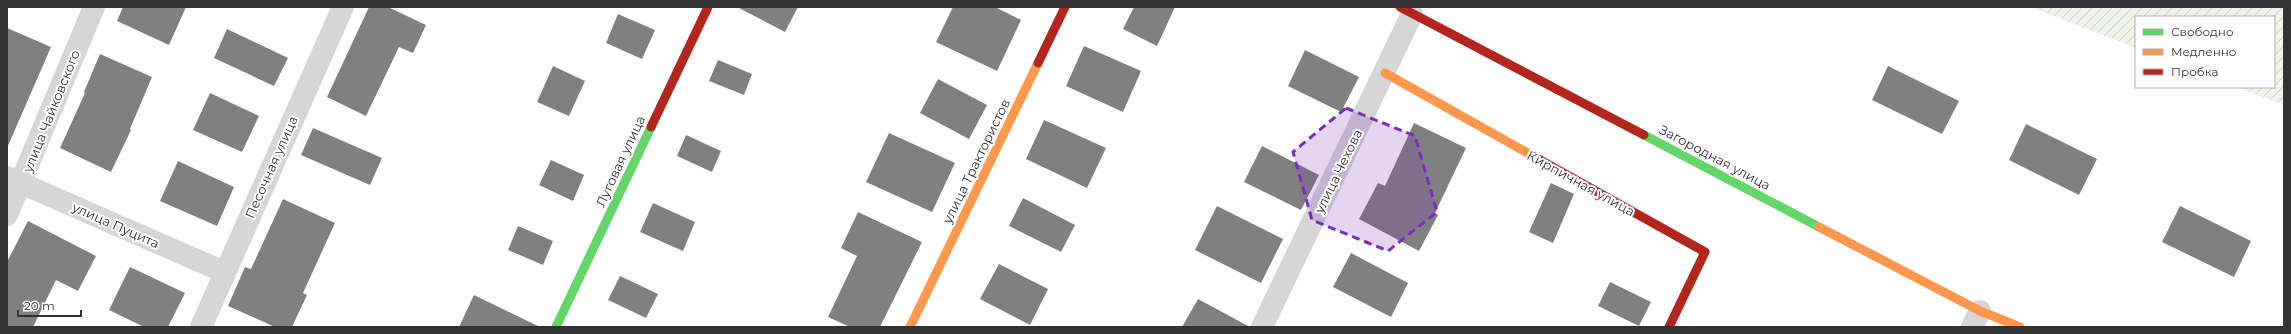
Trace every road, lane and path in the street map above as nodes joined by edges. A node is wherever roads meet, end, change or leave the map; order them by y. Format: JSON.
{"nodes":[{"id":1,"x":94,"y":7,"type":"edge"},
{"id":2,"x":343,"y":7,"type":"edge"},
{"id":3,"x":708,"y":7,"type":"edge"},
{"id":4,"x":1065,"y":7,"type":"edge"},
{"id":5,"x":1406,"y":10,"type":"edge"},
{"id":6,"x":1385,"y":73,"type":"junction"},
{"id":7,"x":14,"y":180,"type":"edge"},
{"id":8,"x":7,"y":215,"type":"edge"},
{"id":9,"x":224,"y":272,"type":"junction"},
{"id":10,"x":1976,"y":319,"type":"edge"},
{"id":11,"x":201,"y":327,"type":"edge"},
{"id":12,"x":556,"y":327,"type":"edge"},
{"id":13,"x":910,"y":327,"type":"edge"},
{"id":14,"x":1262,"y":327,"type":"edge"},
{"id":15,"x":1669,"y":327,"type":"edge"},
{"id":16,"x":2020,"y":327,"type":"edge"}],
"edges":[{"from":1,"to":7,"type":"street","name":"улица Чайковского"},
{"from":2,"to":9,"type":"street","name":"Песочная улица"},
{"from":3,"to":12,"type":"street","name":"Луговая улица"},
{"from":4,"to":13,"type":"street","name":"улица Трактористов"},
{"from":5,"to":6,"type":"street","name":"улица Чехова"},
{"from":5,"to":10,"type":"street","name":"Загородная улица"},
{"from":6,"to":14,"type":"street","name":"улица Чехова"},
{"from":6,"to":15,"type":"street","name":"Кирпичная улица"},
{"from":7,"to":8,"type":"street","name":"улица Чайковского"},
{"from":7,"to":9,"type":"street","name":"улица Пуцита"},
{"from":9,"to":11,"type":"street","name":"Песочная улица"},
{"from":10,"to":16,"type":"street","name":"Загородная улица"}]}
